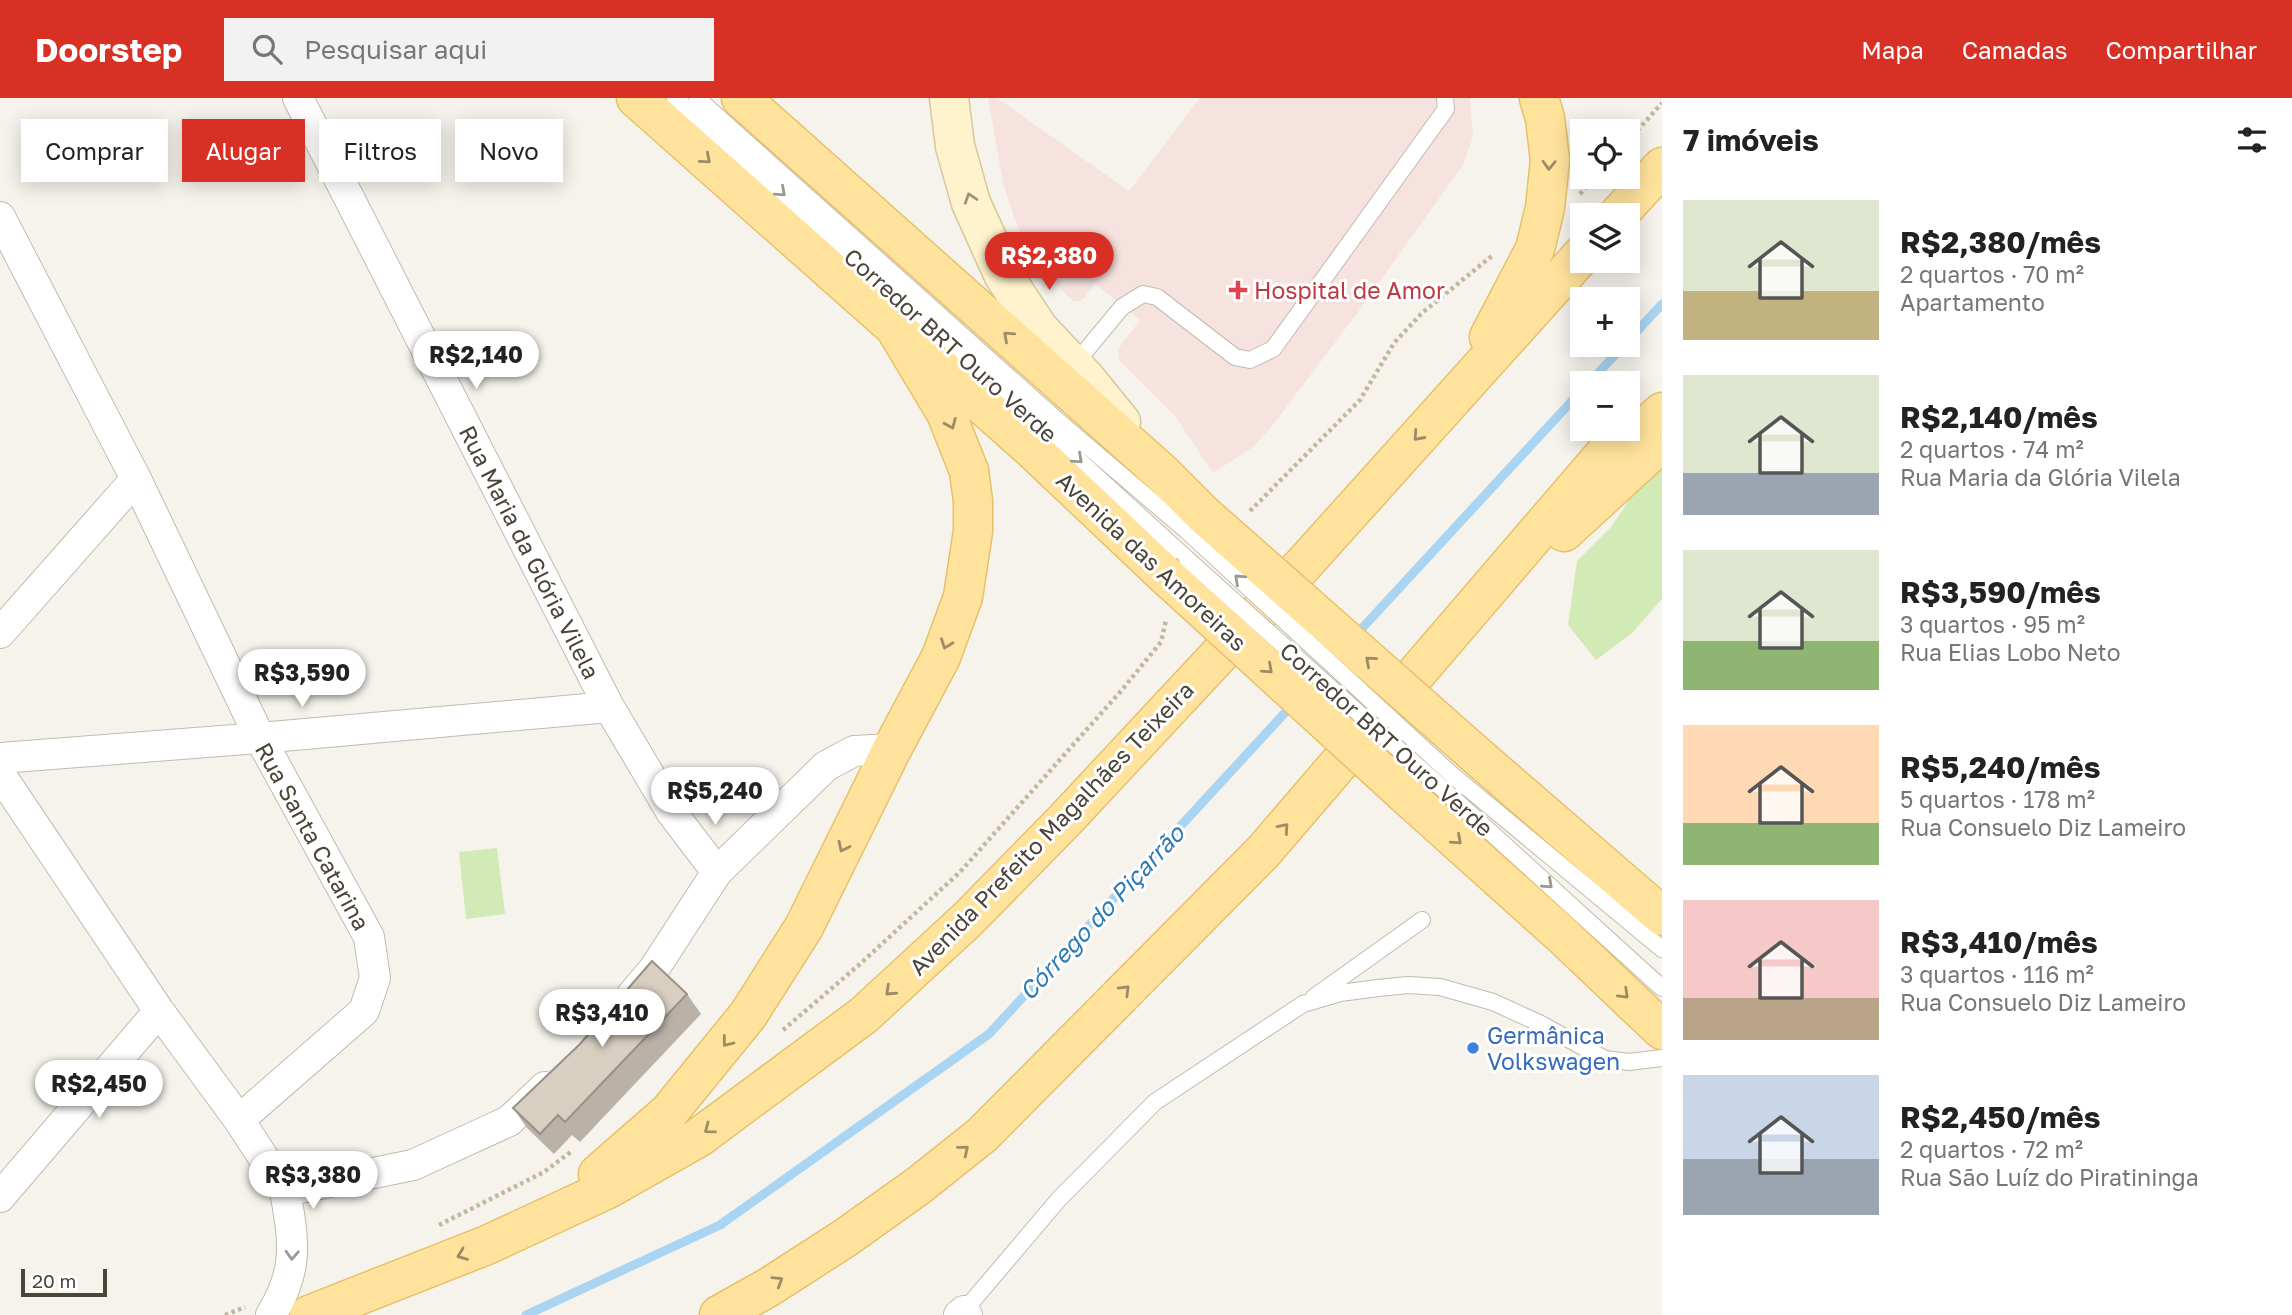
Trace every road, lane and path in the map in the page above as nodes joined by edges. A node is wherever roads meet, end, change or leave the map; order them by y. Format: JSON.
{"nodes":[{"id":1,"x":298,"y":98,"type":"edge"},
{"id":2,"x":636,"y":98,"type":"edge"},
{"id":3,"x":675,"y":98,"type":"edge"},
{"id":4,"x":697,"y":98,"type":"edge"},
{"id":5,"x":741,"y":98,"type":"edge"},
{"id":6,"x":949,"y":98,"type":"edge"},
{"id":7,"x":1445,"y":98,"type":"edge"},
{"id":8,"x":1539,"y":98,"type":"edge"},
{"id":9,"x":1662,"y":103,"type":"edge"},
{"id":10,"x":1640,"y":128,"type":"edge"},
{"id":11,"x":1662,"y":167,"type":"edge"},
{"id":12,"x":1585,"y":189,"type":"edge"},
{"id":13,"x":1629,"y":203,"type":"edge"},
{"id":14,"x":0,"y":217,"type":"edge"},
{"id":15,"x":1541,"y":224,"type":"junction"},
{"id":16,"x":1570,"y":268,"type":"edge"},
{"id":17,"x":892,"y":323,"type":"junction"},
{"id":18,"x":1073,"y":366,"type":"junction"},
{"id":19,"x":1464,"y":385,"type":"junction"},
{"id":20,"x":1662,"y":391,"type":"edge"},
{"id":21,"x":1662,"y":412,"type":"edge"},
{"id":22,"x":1640,"y":414,"type":"edge"},
{"id":23,"x":1616,"y":441,"type":"edge"},
{"id":24,"x":1662,"y":442,"type":"edge"},
{"id":25,"x":1162,"y":473,"type":"junction"},
{"id":26,"x":136,"y":480,"type":"junction"},
{"id":27,"x":1566,"y":498,"type":"junction"},
{"id":28,"x":1249,"y":513,"type":"dead end"},
{"id":29,"x":1195,"y":523,"type":"junction"},
{"id":30,"x":1175,"y":566,"type":"junction"},
{"id":31,"x":1167,"y":613,"type":"dead end"},
{"id":32,"x":0,"y":633,"type":"edge"},
{"id":33,"x":1435,"y":653,"type":"junction"},
{"id":34,"x":609,"y":707,"type":"junction"},
{"id":35,"x":260,"y":738,"type":"junction"},
{"id":36,"x":892,"y":748,"type":"junction"},
{"id":37,"x":0,"y":758,"type":"edge"},
{"id":38,"x":1464,"y":764,"type":"junction"},
{"id":39,"x":0,"y":774,"type":"edge"},
{"id":40,"x":717,"y":872,"type":"junction"},
{"id":41,"x":1662,"y":916,"type":"edge"},
{"id":42,"x":1422,"y":919,"type":"dead end"},
{"id":43,"x":1662,"y":949,"type":"edge"},
{"id":44,"x":1662,"y":988,"type":"edge"},
{"id":45,"x":1303,"y":1004,"type":"junction"},
{"id":46,"x":159,"y":1011,"type":"junction"},
{"id":47,"x":618,"y":1011,"type":"edge"},
{"id":48,"x":1662,"y":1030,"type":"edge"},
{"id":49,"x":776,"y":1036,"type":"dead end"},
{"id":50,"x":1662,"y":1058,"type":"edge"},
{"id":51,"x":563,"y":1070,"type":"edge"},
{"id":52,"x":239,"y":1120,"type":"junction"},
{"id":53,"x":576,"y":1149,"type":"dead end"},
{"id":54,"x":285,"y":1191,"type":"junction"},
{"id":55,"x":0,"y":1197,"type":"edge"},
{"id":56,"x":435,"y":1227,"type":"dead end"},
{"id":57,"x":524,"y":1228,"type":"junction"},
{"id":58,"x":288,"y":1308,"type":"edge"},
{"id":59,"x":964,"y":1314,"type":"edge"},
{"id":60,"x":225,"y":1315,"type":"edge"},
{"id":61,"x":719,"y":1315,"type":"edge"}],
"edges":[{"from":1,"to":34,"type":"street","name":"Rua Maria da Glória Vilela"},
{"from":2,"to":17,"type":"main road","name":"Avenida das Amoreiras","one_way":true},
{"from":3,"to":30,"type":"lane","name":"Corredor BRT Ouro Verde","one_way":true},
{"from":4,"to":29,"type":"lane","name":"Corredor BRT Ouro Verde"},
{"from":25,"to":5,"type":"main road","one_way":true},
{"from":18,"to":6,"type":"street","one_way":true},
{"from":7,"to":18,"type":"lane"},
{"from":8,"to":15,"type":"main road","one_way":true},
{"from":9,"to":10,"type":"path"},
{"from":11,"to":13,"type":"main road"},
{"from":12,"to":15,"type":"path"},
{"from":14,"to":26,"type":"street","name":"Rua Santa Catarina"},
{"from":15,"to":19,"type":"main road"},
{"from":15,"to":28,"type":"path"},
{"from":16,"to":19,"type":"main road"},
{"from":17,"to":30,"type":"main road","name":"Avenida das Amoreiras"},
{"from":17,"to":36,"type":"main road","one_way":true},
{"from":18,"to":25,"type":"street"},
{"from":19,"to":57,"type":"main road","name":"Avenida Prefeito Magalhães Teixeira","one_way":true},
{"from":20,"to":22,"type":"main road"},
{"from":21,"to":27,"type":"main road"},
{"from":23,"to":27,"type":"main road"},
{"from":24,"to":33,"type":"main road"},
{"from":25,"to":29,"type":"main road"},
{"from":26,"to":32,"type":"street"},
{"from":26,"to":35,"type":"street","name":"Rua Santa Catarina"},
{"from":27,"to":33,"type":"main road"},
{"from":38,"to":29,"type":"main road","one_way":true,"bridge":true},
{"from":30,"to":44,"type":"lane","name":"Corredor BRT Ouro Verde","one_way":true,"bridge":true},
{"from":30,"to":48,"type":"main road","name":"Avenida das Amoreiras","one_way":true,"bridge":true},
{"from":31,"to":49,"type":"path"},
{"from":61,"to":33,"type":"main road","one_way":true},
{"from":34,"to":35,"type":"street"},
{"from":34,"to":40,"type":"street","name":"Rua Maria da Glória Vilela"},
{"from":35,"to":37,"type":"street"},
{"from":35,"to":52,"type":"street","name":"Rua Santa Catarina"},
{"from":36,"to":40,"type":"street"},
{"from":36,"to":57,"type":"main road","one_way":true},
{"from":38,"to":41,"type":"main road"},
{"from":38,"to":43,"type":"lane","name":"Corredor BRT Ouro Verde"},
{"from":39,"to":46,"type":"street"},
{"from":40,"to":47,"type":"street"},
{"from":42,"to":45,"type":"lane"},
{"from":45,"to":50,"type":"lane"},
{"from":45,"to":59,"type":"lane"},
{"from":46,"to":52,"type":"street"},
{"from":46,"to":55,"type":"street"},
{"from":51,"to":54,"type":"street"},
{"from":52,"to":54,"type":"street"},
{"from":53,"to":56,"type":"path"},
{"from":54,"to":58,"type":"street","one_way":true},
{"from":57,"to":58,"type":"main road","name":"Avenida Prefeito Magalhães Teixeira","one_way":true},
{"from":58,"to":60,"type":"path"}]}
